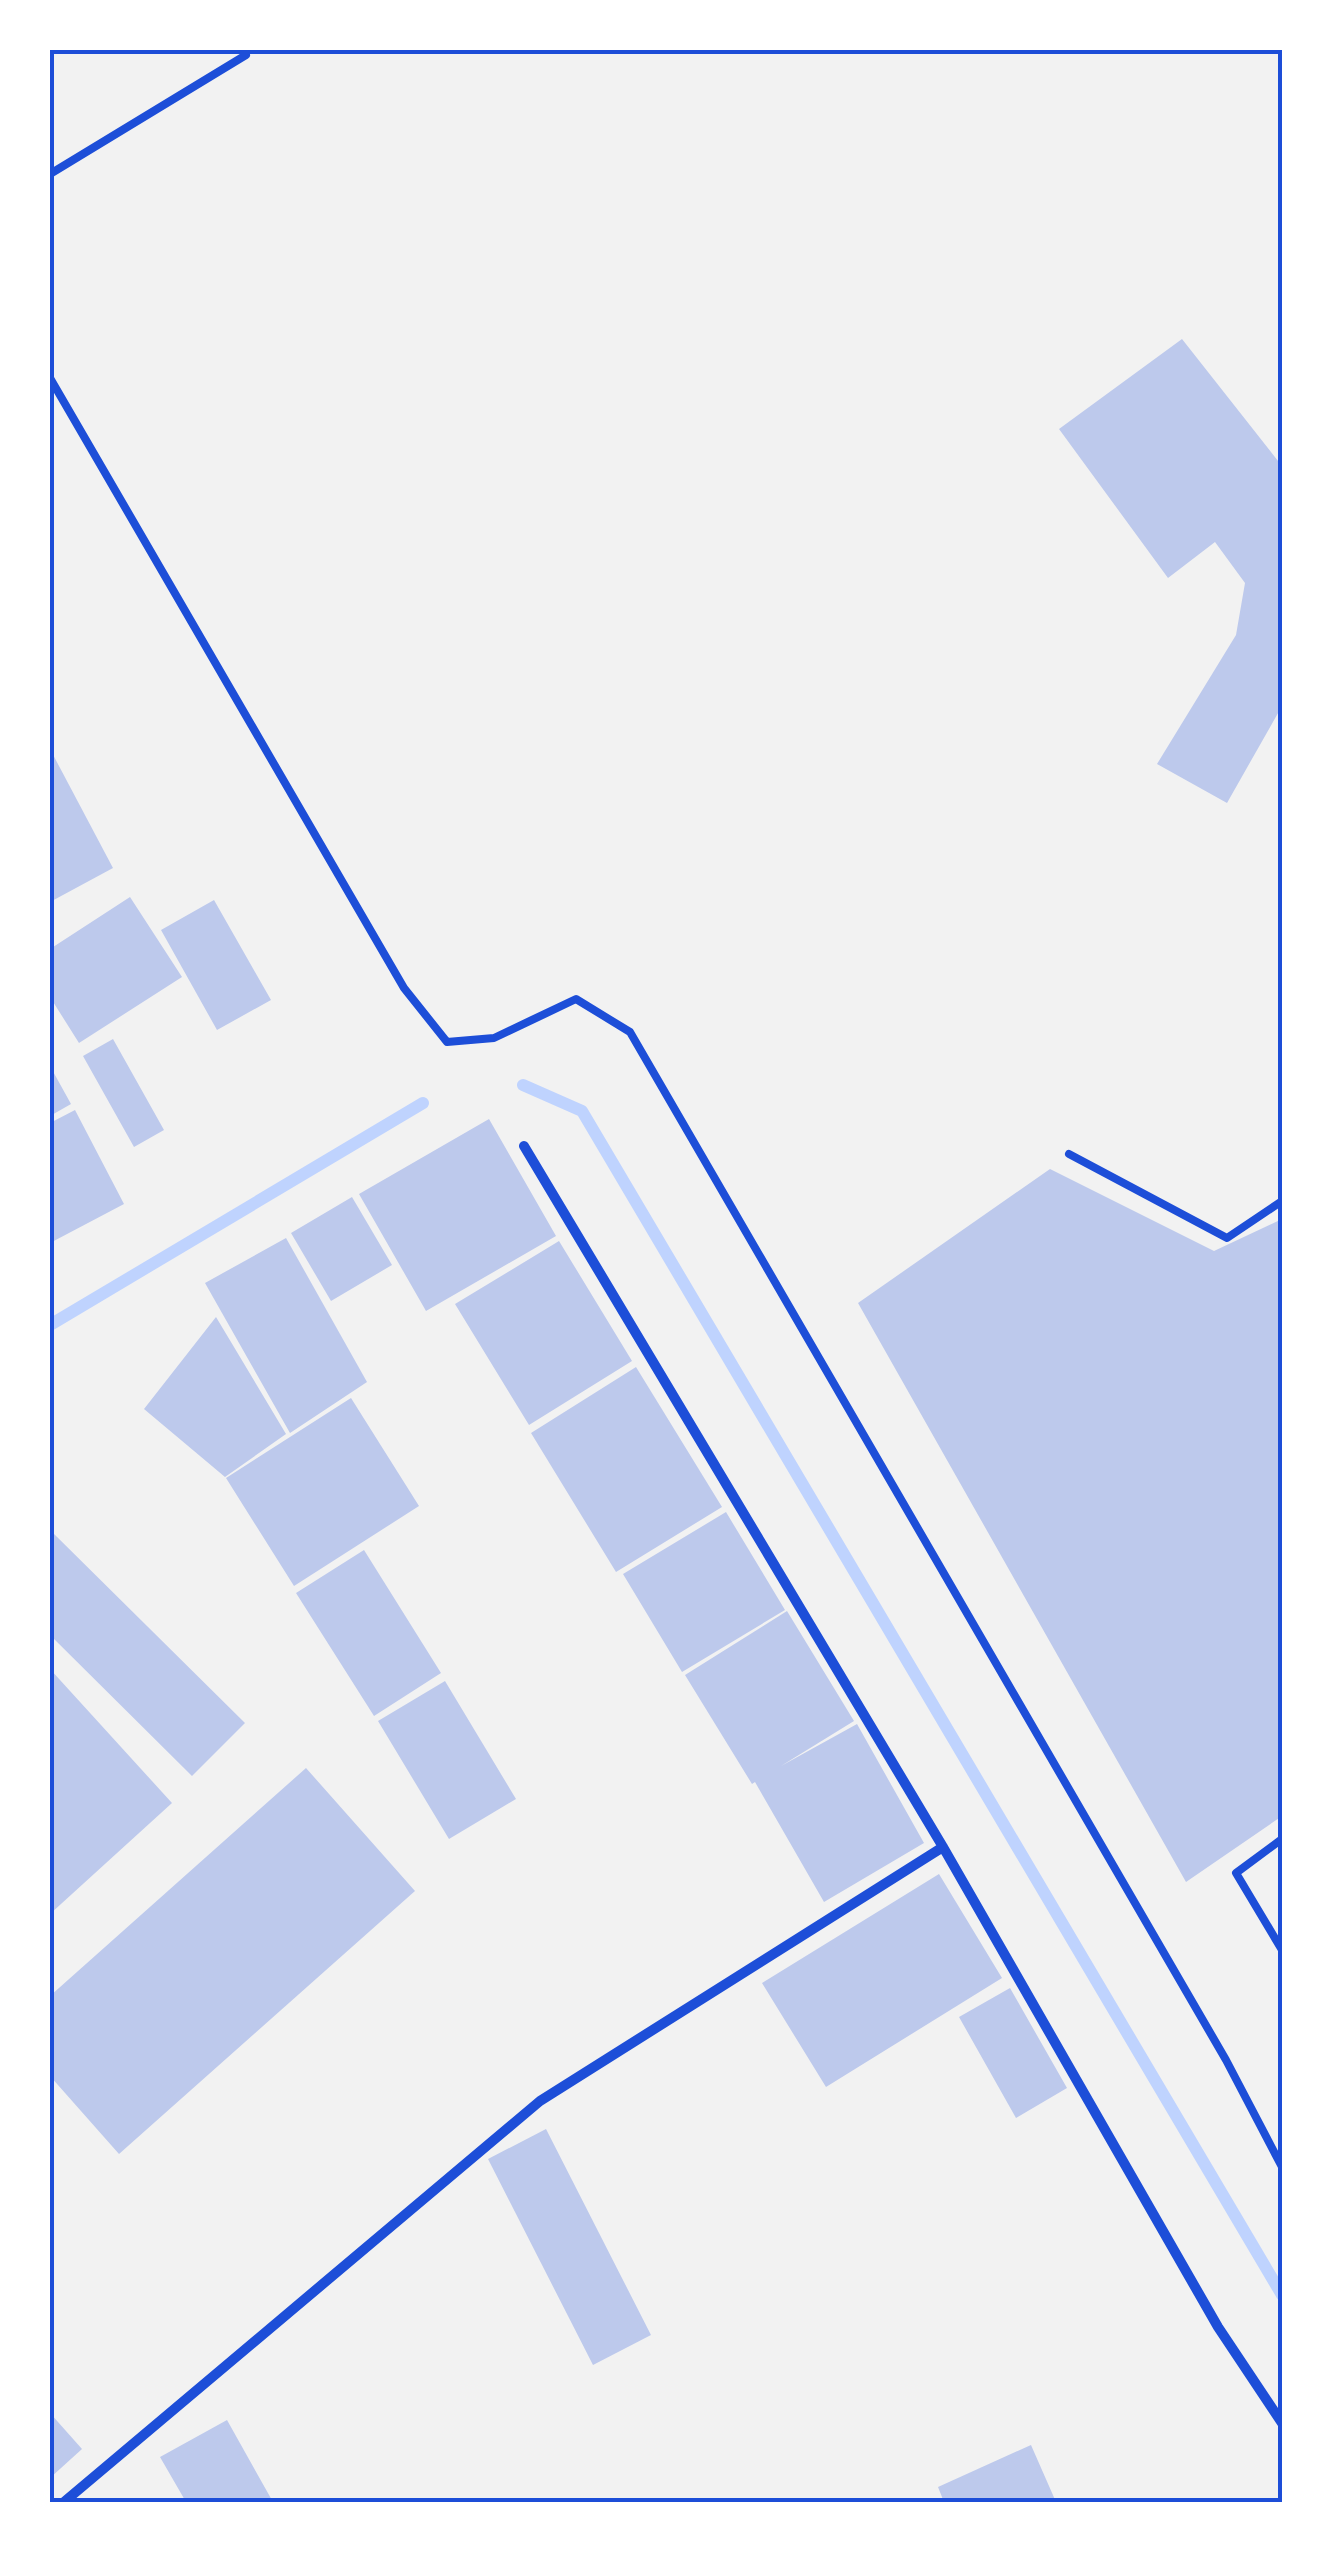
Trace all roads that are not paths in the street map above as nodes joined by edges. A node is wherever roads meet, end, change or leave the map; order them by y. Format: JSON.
{"nodes":[{"id":1,"x":246,"y":55,"type":"dead end"},
{"id":2,"x":50,"y":174,"type":"edge"},
{"id":3,"x":50,"y":378,"type":"edge"},
{"id":4,"x":524,"y":1146,"type":"dead end"},
{"id":5,"x":1069,"y":1154,"type":"dead end"},
{"id":6,"x":1282,"y":1201,"type":"edge"},
{"id":7,"x":1282,"y":1839,"type":"edge"},
{"id":8,"x":943,"y":1848,"type":"junction"},
{"id":9,"x":1282,"y":1950,"type":"edge"},
{"id":10,"x":1282,"y":2167,"type":"edge"},
{"id":11,"x":1282,"y":2423,"type":"edge"},
{"id":12,"x":64,"y":2502,"type":"edge"}],
"edges":[{"from":1,"to":2,"type":"lane"},
{"from":3,"to":10,"type":"lane"},
{"from":4,"to":8,"type":"street"},
{"from":5,"to":6,"type":"lane"},
{"from":7,"to":9,"type":"lane"},
{"from":8,"to":11,"type":"street"},
{"from":8,"to":12,"type":"street"}]}
